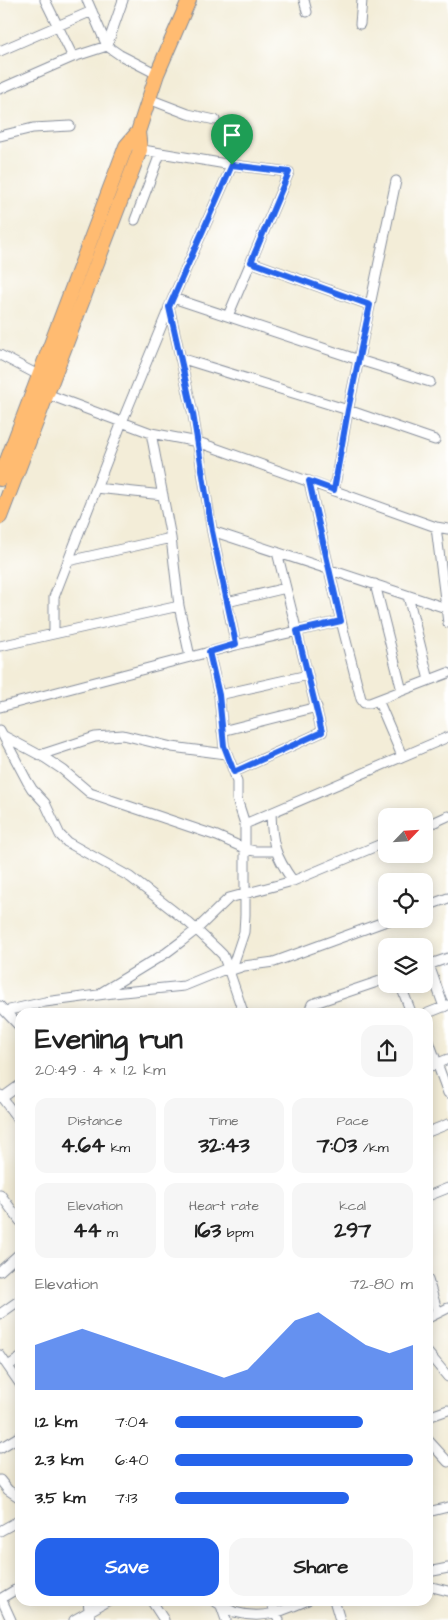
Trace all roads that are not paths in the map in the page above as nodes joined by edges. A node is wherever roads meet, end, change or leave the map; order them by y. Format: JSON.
{"nodes":[{"id":1,"x":46,"y":0,"type":"edge"},
{"id":2,"x":87,"y":0,"type":"edge"},
{"id":3,"x":123,"y":0,"type":"edge"},
{"id":4,"x":189,"y":0,"type":"edge"},
{"id":5,"x":304,"y":0,"type":"edge"},
{"id":6,"x":362,"y":0,"type":"edge"},
{"id":7,"x":92,"y":11,"type":"junction"},
{"id":8,"x":306,"y":12,"type":"dead end"},
{"id":9,"x":360,"y":24,"type":"dead end"},
{"id":10,"x":58,"y":26,"type":"junction"},
{"id":11,"x":107,"y":46,"type":"junction"},
{"id":12,"x":0,"y":51,"type":"edge"},
{"id":13,"x":73,"y":57,"type":"junction"},
{"id":14,"x":157,"y":74,"type":"junction"},
{"id":15,"x":0,"y":89,"type":"edge"},
{"id":16,"x":150,"y":100,"type":"junction"},
{"id":17,"x":215,"y":120,"type":"dead end"},
{"id":18,"x":70,"y":126,"type":"dead end"},
{"id":19,"x":138,"y":132,"type":"junction"},
{"id":20,"x":0,"y":136,"type":"edge"},
{"id":21,"x":126,"y":146,"type":"junction"},
{"id":22,"x":140,"y":150,"type":"junction"},
{"id":23,"x":160,"y":154,"type":"junction"},
{"id":24,"x":232,"y":165,"type":"junction"},
{"id":25,"x":396,"y":181,"type":"dead end"},
{"id":26,"x":135,"y":220,"type":"dead end"},
{"id":27,"x":251,"y":262,"type":"junction"},
{"id":28,"x":171,"y":302,"type":"junction"},
{"id":29,"x":370,"y":305,"type":"junction"},
{"id":30,"x":228,"y":316,"type":"junction"},
{"id":31,"x":0,"y":355,"type":"edge"},
{"id":32,"x":180,"y":358,"type":"junction"},
{"id":33,"x":359,"y":360,"type":"junction"},
{"id":34,"x":45,"y":378,"type":"junction"},
{"id":35,"x":430,"y":382,"type":"dead end"},
{"id":36,"x":40,"y":392,"type":"junction"},
{"id":37,"x":348,"y":410,"type":"junction"},
{"id":38,"x":122,"y":422,"type":"junction"},
{"id":39,"x":151,"y":433,"type":"junction"},
{"id":40,"x":435,"y":440,"type":"dead end"},
{"id":41,"x":198,"y":442,"type":"junction"},
{"id":42,"x":0,"y":480,"type":"edge"},
{"id":43,"x":309,"y":481,"type":"junction"},
{"id":44,"x":96,"y":488,"type":"junction"},
{"id":45,"x":334,"y":490,"type":"junction"},
{"id":46,"x":163,"y":495,"type":"junction"},
{"id":47,"x":0,"y":517,"type":"edge"},
{"id":48,"x":436,"y":527,"type":"junction"},
{"id":49,"x":448,"y":529,"type":"edge"},
{"id":50,"x":212,"y":531,"type":"junction"},
{"id":51,"x":170,"y":538,"type":"junction"},
{"id":52,"x":277,"y":552,"type":"junction"},
{"id":53,"x":68,"y":561,"type":"junction"},
{"id":54,"x":330,"y":569,"type":"junction"},
{"id":55,"x":375,"y":584,"type":"junction"},
{"id":56,"x":286,"y":588,"type":"junction"},
{"id":57,"x":408,"y":596,"type":"junction"},
{"id":58,"x":227,"y":602,"type":"junction"},
{"id":59,"x":179,"y":606,"type":"junction"},
{"id":60,"x":446,"y":608,"type":"junction"},
{"id":61,"x":341,"y":621,"type":"junction"},
{"id":62,"x":448,"y":623,"type":"edge"},
{"id":63,"x":297,"y":631,"type":"junction"},
{"id":64,"x":54,"y":632,"type":"junction"},
{"id":65,"x":236,"y":644,"type":"junction"},
{"id":66,"x":0,"y":646,"type":"edge"},
{"id":67,"x":209,"y":652,"type":"junction"},
{"id":68,"x":190,"y":656,"type":"junction"},
{"id":69,"x":448,"y":673,"type":"edge"},
{"id":70,"x":308,"y":675,"type":"junction"},
{"id":71,"x":429,"y":680,"type":"junction"},
{"id":72,"x":402,"y":691,"type":"junction"},
{"id":73,"x":219,"y":695,"type":"junction"},
{"id":74,"x":378,"y":700,"type":"junction"},
{"id":75,"x":0,"y":707,"type":"edge"},
{"id":76,"x":317,"y":707,"type":"junction"},
{"id":77,"x":222,"y":731,"type":"junction"},
{"id":78,"x":2,"y":733,"type":"edge"},
{"id":79,"x":448,"y":737,"type":"edge"},
{"id":80,"x":226,"y":754,"type":"junction"},
{"id":81,"x":40,"y":755,"type":"junction"},
{"id":82,"x":402,"y":756,"type":"junction"},
{"id":83,"x":234,"y":772,"type":"junction"},
{"id":84,"x":271,"y":813,"type":"junction"},
{"id":85,"x":448,"y":816,"type":"edge"},
{"id":86,"x":433,"y":823,"type":"edge"},
{"id":87,"x":245,"y":824,"type":"junction"},
{"id":88,"x":378,"y":845,"type":"edge"},
{"id":89,"x":246,"y":849,"type":"junction"},
{"id":90,"x":275,"y":851,"type":"junction"},
{"id":91,"x":293,"y":881,"type":"junction"},
{"id":92,"x":246,"y":893,"type":"junction"},
{"id":93,"x":448,"y":898,"type":"edge"},
{"id":94,"x":433,"y":904,"type":"edge"},
{"id":95,"x":378,"y":924,"type":"edge"},
{"id":96,"x":196,"y":930,"type":"junction"},
{"id":97,"x":448,"y":958,"type":"edge"},
{"id":98,"x":433,"y":963,"type":"edge"},
{"id":99,"x":229,"y":970,"type":"junction"},
{"id":100,"x":433,"y":980,"type":"edge"},
{"id":101,"x":378,"y":982,"type":"edge"},
{"id":102,"x":404,"y":993,"type":"edge"},
{"id":103,"x":98,"y":995,"type":"junction"},
{"id":104,"x":446,"y":1006,"type":"edge"},
{"id":105,"x":2,"y":1008,"type":"edge"},
{"id":106,"x":242,"y":1008,"type":"edge"},
{"id":107,"x":310,"y":1008,"type":"edge"},
{"id":108,"x":409,"y":1008,"type":"edge"},
{"id":109,"x":433,"y":1011,"type":"edge"},
{"id":110,"x":15,"y":1021,"type":"edge"},
{"id":111,"x":433,"y":1053,"type":"edge"},
{"id":112,"x":448,"y":1059,"type":"edge"},
{"id":113,"x":437,"y":1064,"type":"junction"},
{"id":114,"x":433,"y":1065,"type":"edge"},
{"id":115,"x":15,"y":1088,"type":"edge"},
{"id":116,"x":448,"y":1093,"type":"edge"},
{"id":117,"x":1,"y":1097,"type":"edge"},
{"id":118,"x":15,"y":1115,"type":"edge"},
{"id":119,"x":448,"y":1124,"type":"edge"},
{"id":120,"x":433,"y":1130,"type":"edge"},
{"id":121,"x":448,"y":1188,"type":"edge"},
{"id":122,"x":0,"y":1194,"type":"edge"},
{"id":123,"x":433,"y":1194,"type":"edge"},
{"id":124,"x":15,"y":1214,"type":"edge"},
{"id":125,"x":15,"y":1258,"type":"edge"},
{"id":126,"x":0,"y":1271,"type":"edge"},
{"id":127,"x":433,"y":1296,"type":"edge"},
{"id":128,"x":15,"y":1304,"type":"edge"},
{"id":129,"x":448,"y":1308,"type":"edge"},
{"id":130,"x":438,"y":1313,"type":"junction"},
{"id":131,"x":0,"y":1314,"type":"edge"},
{"id":132,"x":433,"y":1316,"type":"edge"},
{"id":133,"x":0,"y":1355,"type":"edge"},
{"id":134,"x":433,"y":1359,"type":"edge"},
{"id":135,"x":15,"y":1361,"type":"edge"},
{"id":136,"x":8,"y":1366,"type":"junction"},
{"id":137,"x":15,"y":1376,"type":"edge"},
{"id":138,"x":448,"y":1377,"type":"edge"},
{"id":139,"x":448,"y":1410,"type":"edge"},
{"id":140,"x":433,"y":1415,"type":"edge"},
{"id":141,"x":15,"y":1439,"type":"edge"},
{"id":142,"x":433,"y":1446,"type":"edge"},
{"id":143,"x":0,"y":1448,"type":"edge"},
{"id":144,"x":448,"y":1462,"type":"edge"},
{"id":145,"x":0,"y":1480,"type":"edge"},
{"id":146,"x":15,"y":1495,"type":"edge"},
{"id":147,"x":448,"y":1507,"type":"edge"},
{"id":148,"x":433,"y":1511,"type":"edge"},
{"id":149,"x":15,"y":1523,"type":"edge"},
{"id":150,"x":0,"y":1532,"type":"edge"},
{"id":151,"x":448,"y":1568,"type":"edge"},
{"id":152,"x":433,"y":1571,"type":"edge"},
{"id":153,"x":433,"y":1587,"type":"edge"},
{"id":154,"x":15,"y":1590,"type":"edge"},
{"id":155,"x":448,"y":1591,"type":"edge"},
{"id":156,"x":0,"y":1598,"type":"edge"},
{"id":157,"x":102,"y":1606,"type":"edge"},
{"id":158,"x":155,"y":1606,"type":"edge"},
{"id":159,"x":219,"y":1606,"type":"edge"},
{"id":160,"x":224,"y":1606,"type":"edge"},
{"id":161,"x":297,"y":1606,"type":"edge"},
{"id":162,"x":336,"y":1606,"type":"edge"},
{"id":163,"x":90,"y":1616,"type":"edge"},
{"id":164,"x":278,"y":1617,"type":"edge"},
{"id":165,"x":11,"y":1620,"type":"edge"},
{"id":166,"x":74,"y":1620,"type":"edge"},
{"id":167,"x":164,"y":1620,"type":"edge"},
{"id":168,"x":226,"y":1620,"type":"edge"},
{"id":169,"x":340,"y":1620,"type":"edge"}],
"edges":[{"from":1,"to":10,"type":"street"},
{"from":2,"to":7,"type":"street"},
{"from":3,"to":11,"type":"street"},
{"from":4,"to":14,"type":"main road"},
{"from":5,"to":8,"type":"street"},
{"from":6,"to":9,"type":"street"},
{"from":7,"to":10,"type":"street"},
{"from":7,"to":11,"type":"street"},
{"from":10,"to":12,"type":"street"},
{"from":10,"to":13,"type":"street"},
{"from":11,"to":13,"type":"street"},
{"from":11,"to":14,"type":"street"},
{"from":13,"to":15,"type":"street"},
{"from":14,"to":16,"type":"main road"},
{"from":16,"to":17,"type":"street"},
{"from":16,"to":19,"type":"main road"},
{"from":18,"to":20,"type":"street"},
{"from":19,"to":21,"type":"main road"},
{"from":19,"to":22,"type":"main road"},
{"from":21,"to":22,"type":"street"},
{"from":21,"to":34,"type":"main road"},
{"from":22,"to":23,"type":"street"},
{"from":22,"to":34,"type":"main road"},
{"from":23,"to":24,"type":"street"},
{"from":23,"to":26,"type":"street"},
{"from":24,"to":27,"type":"street"},
{"from":24,"to":28,"type":"street"},
{"from":25,"to":29,"type":"street"},
{"from":27,"to":29,"type":"street"},
{"from":27,"to":30,"type":"street"},
{"from":28,"to":30,"type":"street"},
{"from":28,"to":32,"type":"street"},
{"from":28,"to":38,"type":"street"},
{"from":29,"to":33,"type":"street"},
{"from":30,"to":33,"type":"street"},
{"from":31,"to":34,"type":"street"},
{"from":32,"to":37,"type":"street"},
{"from":32,"to":41,"type":"street"},
{"from":33,"to":35,"type":"street"},
{"from":33,"to":37,"type":"street"},
{"from":34,"to":36,"type":"main road"},
{"from":36,"to":38,"type":"street"},
{"from":36,"to":42,"type":"main road"},
{"from":36,"to":47,"type":"main road"},
{"from":37,"to":40,"type":"street"},
{"from":37,"to":45,"type":"street"},
{"from":38,"to":39,"type":"street"},
{"from":38,"to":44,"type":"street"},
{"from":39,"to":41,"type":"street"},
{"from":39,"to":46,"type":"street"},
{"from":41,"to":43,"type":"street"},
{"from":41,"to":50,"type":"street"},
{"from":43,"to":45,"type":"street"},
{"from":43,"to":54,"type":"street"},
{"from":44,"to":46,"type":"street"},
{"from":44,"to":53,"type":"street"},
{"from":45,"to":48,"type":"street"},
{"from":46,"to":51,"type":"street"},
{"from":48,"to":49,"type":"street"},
{"from":48,"to":60,"type":"street"},
{"from":50,"to":52,"type":"street"},
{"from":50,"to":58,"type":"street"},
{"from":51,"to":53,"type":"street"},
{"from":51,"to":59,"type":"street"},
{"from":52,"to":54,"type":"street"},
{"from":52,"to":56,"type":"street"},
{"from":53,"to":64,"type":"street"},
{"from":54,"to":55,"type":"street"},
{"from":54,"to":61,"type":"street"},
{"from":55,"to":57,"type":"street"},
{"from":55,"to":72,"type":"street"},
{"from":56,"to":58,"type":"street"},
{"from":56,"to":63,"type":"street"},
{"from":57,"to":60,"type":"street"},
{"from":57,"to":71,"type":"street"},
{"from":58,"to":65,"type":"street"},
{"from":59,"to":64,"type":"street"},
{"from":59,"to":68,"type":"street"},
{"from":60,"to":62,"type":"street"},
{"from":61,"to":63,"type":"street"},
{"from":61,"to":74,"type":"street"},
{"from":63,"to":65,"type":"street"},
{"from":63,"to":70,"type":"street"},
{"from":64,"to":66,"type":"street"},
{"from":65,"to":67,"type":"street"},
{"from":67,"to":68,"type":"street"},
{"from":67,"to":73,"type":"street"},
{"from":68,"to":75,"type":"street"},
{"from":69,"to":71,"type":"street"},
{"from":70,"to":73,"type":"street"},
{"from":70,"to":76,"type":"street"},
{"from":71,"to":72,"type":"street"},
{"from":72,"to":74,"type":"street"},
{"from":73,"to":77,"type":"street"},
{"from":74,"to":82,"type":"street"},
{"from":76,"to":77,"type":"street"},
{"from":76,"to":83,"type":"street"},
{"from":77,"to":80,"type":"street"},
{"from":78,"to":81,"type":"street"},
{"from":78,"to":96,"type":"street"},
{"from":79,"to":82,"type":"street"},
{"from":80,"to":81,"type":"street"},
{"from":80,"to":83,"type":"street"},
{"from":81,"to":89,"type":"street"},
{"from":82,"to":84,"type":"street"},
{"from":83,"to":87,"type":"street"},
{"from":84,"to":87,"type":"street"},
{"from":84,"to":90,"type":"street"},
{"from":85,"to":86,"type":"street"},
{"from":87,"to":89,"type":"street"},
{"from":88,"to":91,"type":"street"},
{"from":89,"to":90,"type":"street"},
{"from":89,"to":92,"type":"street"},
{"from":90,"to":91,"type":"street"},
{"from":91,"to":92,"type":"street"},
{"from":92,"to":96,"type":"street"},
{"from":92,"to":99,"type":"street"},
{"from":93,"to":94,"type":"street"},
{"from":95,"to":99,"type":"street"},
{"from":96,"to":99,"type":"street"},
{"from":96,"to":103,"type":"street"},
{"from":97,"to":98,"type":"street"},
{"from":99,"to":103,"type":"street"},
{"from":99,"to":106,"type":"street"},
{"from":100,"to":104,"type":"street"},
{"from":101,"to":107,"type":"street"},
{"from":102,"to":108,"type":"street"},
{"from":103,"to":105,"type":"street"},
{"from":104,"to":109,"type":"street"},
{"from":105,"to":110,"type":"street"},
{"from":111,"to":113,"type":"street"},
{"from":112,"to":113,"type":"street"},
{"from":113,"to":114,"type":"street"},
{"from":113,"to":116,"type":"street"},
{"from":115,"to":117,"type":"street"},
{"from":117,"to":118,"type":"street"},
{"from":119,"to":120,"type":"street"},
{"from":121,"to":123,"type":"street"},
{"from":122,"to":124,"type":"street"},
{"from":125,"to":126,"type":"street"},
{"from":127,"to":130,"type":"street"},
{"from":128,"to":131,"type":"street"},
{"from":129,"to":130,"type":"street"},
{"from":130,"to":132,"type":"street"},
{"from":133,"to":136,"type":"street"},
{"from":134,"to":138,"type":"street"},
{"from":135,"to":136,"type":"street"},
{"from":136,"to":137,"type":"street"},
{"from":139,"to":140,"type":"street"},
{"from":141,"to":143,"type":"street"},
{"from":142,"to":144,"type":"street"},
{"from":145,"to":146,"type":"street"},
{"from":147,"to":148,"type":"street"},
{"from":149,"to":150,"type":"street"},
{"from":151,"to":152,"type":"street"},
{"from":153,"to":155,"type":"street"},
{"from":154,"to":156,"type":"street"},
{"from":156,"to":165,"type":"street"},
{"from":157,"to":163,"type":"street"},
{"from":158,"to":167,"type":"street"},
{"from":159,"to":168,"type":"street"},
{"from":160,"to":164,"type":"street"},
{"from":161,"to":164,"type":"street"},
{"from":162,"to":169,"type":"street"},
{"from":163,"to":166,"type":"street"}]}
